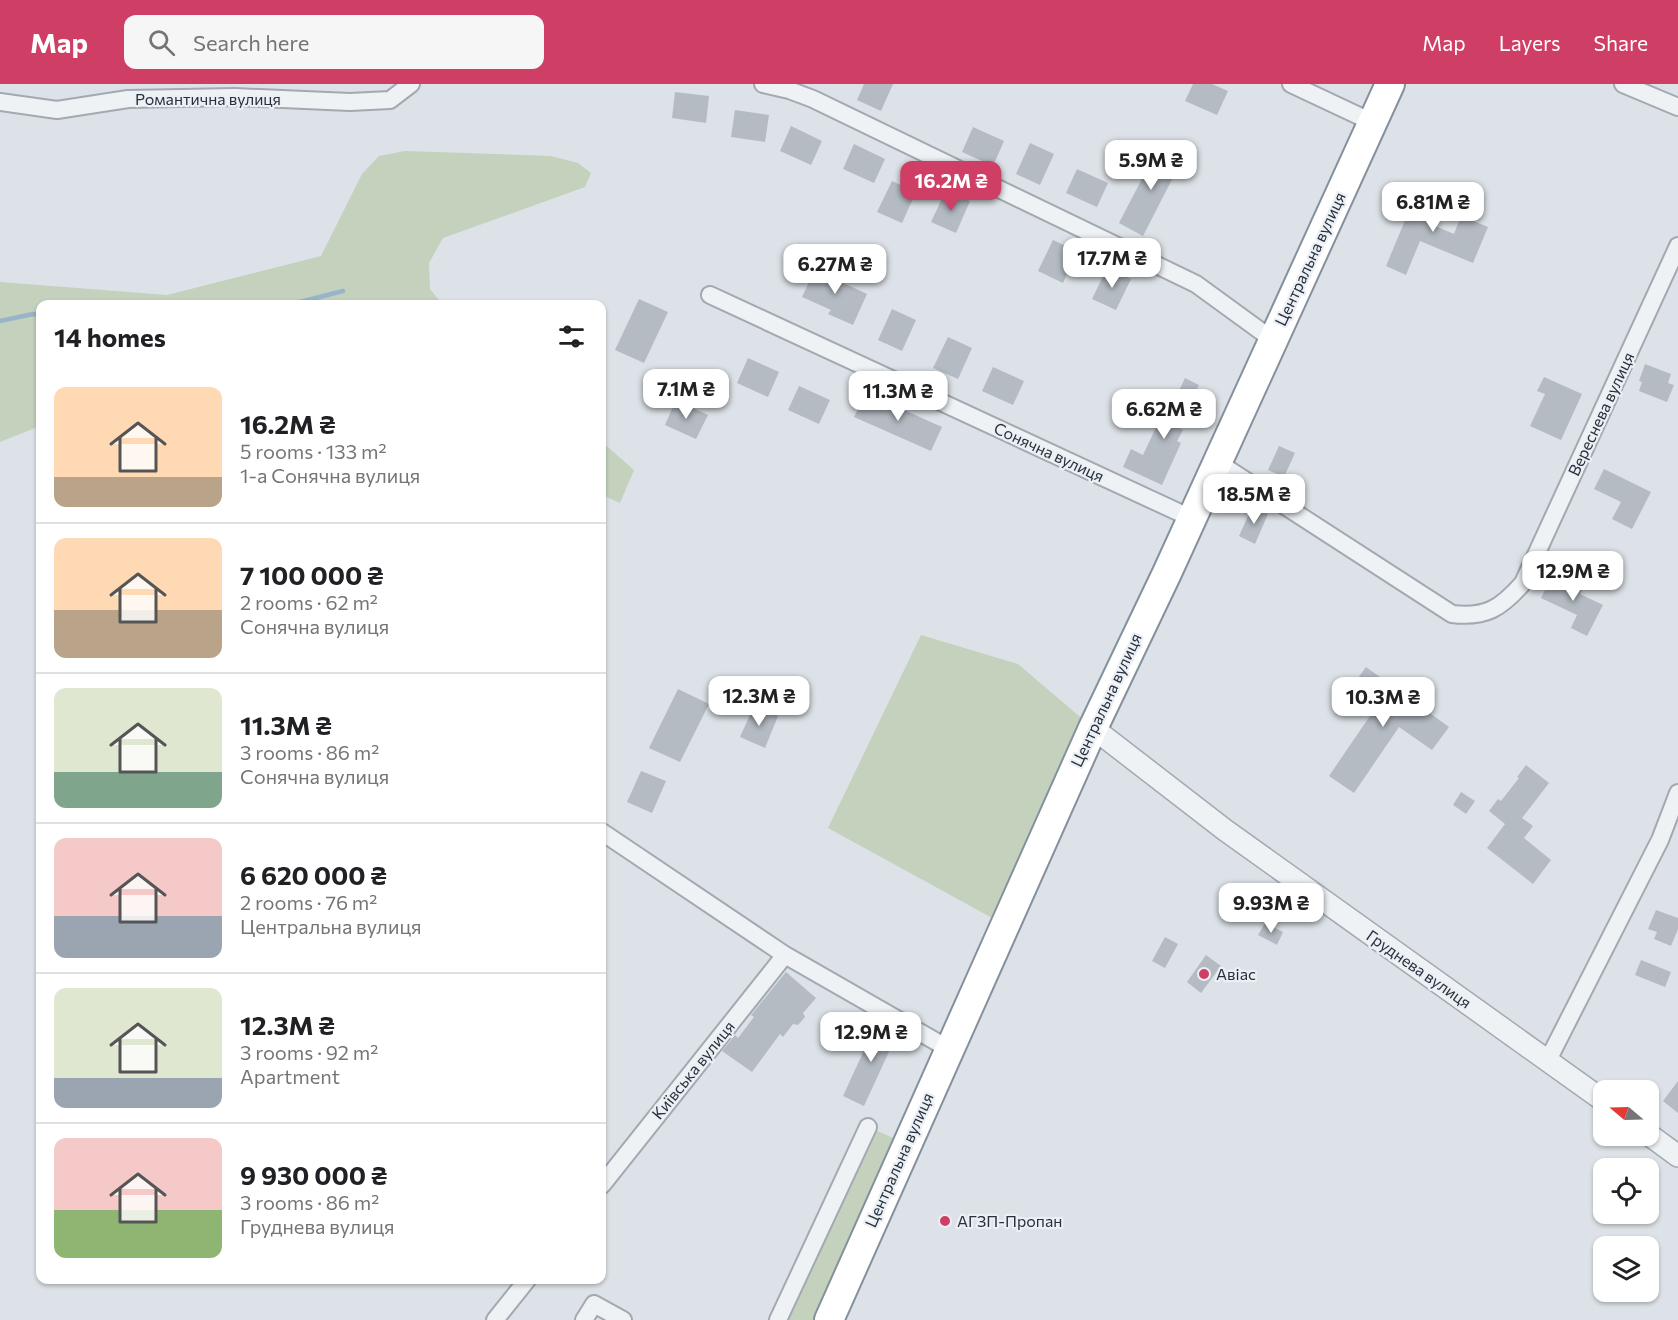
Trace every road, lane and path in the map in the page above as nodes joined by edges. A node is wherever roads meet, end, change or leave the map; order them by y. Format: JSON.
{"nodes":[{"id":1,"x":411,"y":84,"type":"edge"},
{"id":2,"x":763,"y":84,"type":"edge"},
{"id":3,"x":1291,"y":84,"type":"edge"},
{"id":4,"x":1390,"y":84,"type":"edge"},
{"id":5,"x":1623,"y":84,"type":"edge"},
{"id":6,"x":0,"y":102,"type":"edge"},
{"id":7,"x":1678,"y":107,"type":"edge"},
{"id":8,"x":1374,"y":123,"type":"junction"},
{"id":9,"x":1678,"y":246,"type":"edge"},
{"id":10,"x":710,"y":295,"type":"dead end"},
{"id":11,"x":1273,"y":340,"type":"junction"},
{"id":12,"x":1217,"y":462,"type":"junction"},
{"id":13,"x":1191,"y":518,"type":"junction"},
{"id":14,"x":1093,"y":728,"type":"junction"},
{"id":15,"x":1678,"y":793,"type":"edge"},
{"id":16,"x":606,"y":835,"type":"edge"},
{"id":17,"x":785,"y":955,"type":"junction"},
{"id":18,"x":949,"y":1049,"type":"junction"},
{"id":19,"x":1548,"y":1060,"type":"junction"},
{"id":20,"x":1593,"y":1093,"type":"edge"},
{"id":21,"x":868,"y":1127,"type":"dead end"},
{"id":22,"x":1659,"y":1142,"type":"edge"},
{"id":23,"x":1678,"y":1155,"type":"edge"},
{"id":24,"x":606,"y":1180,"type":"edge"},
{"id":25,"x":524,"y":1284,"type":"edge"},
{"id":26,"x":495,"y":1320,"type":"edge"},
{"id":27,"x":584,"y":1320,"type":"edge"},
{"id":28,"x":623,"y":1320,"type":"edge"},
{"id":29,"x":778,"y":1320,"type":"edge"},
{"id":30,"x":829,"y":1320,"type":"edge"}],
"edges":[{"from":1,"to":6,"type":"street","name":"Романтична вулиця"},
{"from":2,"to":11,"type":"street"},
{"from":3,"to":8,"type":"street"},
{"from":4,"to":8,"type":"highway","name":"Центральна вулиця"},
{"from":5,"to":7,"type":"street"},
{"from":8,"to":11,"type":"highway","name":"Центральна вулиця"},
{"from":9,"to":12,"type":"street","name":"Вереснева вулиця"},
{"from":10,"to":13,"type":"street","name":"Сонячна вулиця"},
{"from":11,"to":12,"type":"highway","name":"Центральна вулиця"},
{"from":12,"to":13,"type":"highway","name":"Центральна вулиця"},
{"from":13,"to":14,"type":"highway","name":"Центральна вулиця"},
{"from":14,"to":18,"type":"highway","name":"Центральна вулиця"},
{"from":14,"to":19,"type":"street","name":"Груднева вулиця"},
{"from":15,"to":19,"type":"street"},
{"from":16,"to":17,"type":"street"},
{"from":17,"to":18,"type":"street"},
{"from":17,"to":24,"type":"street","name":"Київська вулиця"},
{"from":18,"to":30,"type":"highway","name":"Центральна вулиця"},
{"from":19,"to":20,"type":"street","name":"Груднева вулиця"},
{"from":21,"to":29,"type":"street"},
{"from":22,"to":23,"type":"street"},
{"from":25,"to":26,"type":"street"},
{"from":27,"to":28,"type":"street"}]}
